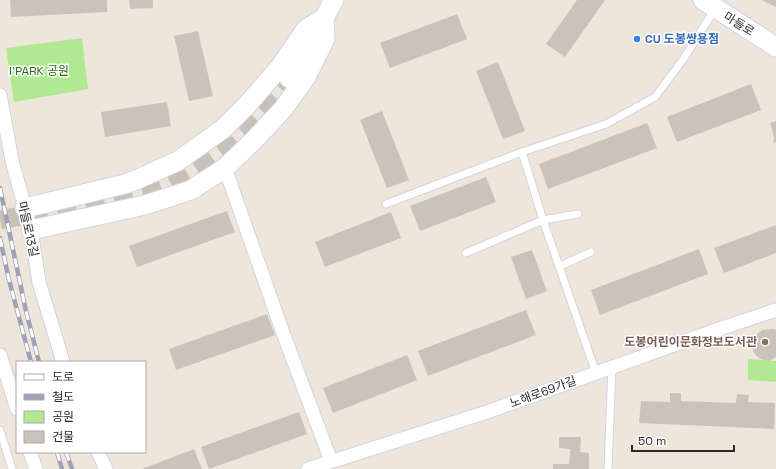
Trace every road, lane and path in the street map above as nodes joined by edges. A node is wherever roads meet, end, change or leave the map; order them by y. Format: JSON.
{"nodes":[{"id":1,"x":334,"y":0,"type":"edge"},
{"id":2,"x":709,"y":4,"type":"edge"},
{"id":3,"x":324,"y":18,"type":"junction"},
{"id":4,"x":776,"y":47,"type":"edge"},
{"id":5,"x":289,"y":78,"type":"tunnel mouth"},
{"id":6,"x":0,"y":95,"type":"edge"},
{"id":7,"x":522,"y":152,"type":"junction"},
{"id":8,"x":225,"y":168,"type":"junction"},
{"id":9,"x":136,"y":180,"type":"junction"},
{"id":10,"x":386,"y":204,"type":"dead end"},
{"id":11,"x":145,"y":205,"type":"junction"},
{"id":12,"x":25,"y":208,"type":"junction"},
{"id":13,"x":578,"y":214,"type":"dead end"},
{"id":14,"x":544,"y":220,"type":"junction"},
{"id":15,"x":31,"y":230,"type":"junction"},
{"id":16,"x":591,"y":252,"type":"dead end"},
{"id":17,"x":466,"y":253,"type":"dead end"},
{"id":18,"x":560,"y":266,"type":"junction"},
{"id":19,"x":776,"y":310,"type":"edge"},
{"id":20,"x":0,"y":355,"type":"edge"},
{"id":21,"x":63,"y":361,"type":"edge"},
{"id":22,"x":612,"y":367,"type":"junction"},
{"id":23,"x":596,"y":373,"type":"junction"},
{"id":24,"x":16,"y":406,"type":"edge"},
{"id":25,"x":0,"y":430,"type":"edge"},
{"id":26,"x":30,"y":453,"type":"edge"},
{"id":27,"x":98,"y":453,"type":"edge"},
{"id":28,"x":332,"y":461,"type":"junction"},
{"id":29,"x":12,"y":469,"type":"edge"},
{"id":30,"x":36,"y":469,"type":"edge"},
{"id":31,"x":106,"y":469,"type":"edge"},
{"id":32,"x":308,"y":469,"type":"edge"},
{"id":33,"x":608,"y":469,"type":"edge"}],
"edges":[{"from":1,"to":3,"type":"street"},
{"from":2,"to":4,"type":"street","name":"마들로"},
{"from":2,"to":7,"type":"lane"},
{"from":3,"to":5,"type":"street"},
{"from":3,"to":8,"type":"street"},
{"from":3,"to":9,"type":"street"},
{"from":6,"to":12,"type":"street","name":"마들로13길"},
{"from":7,"to":10,"type":"lane"},
{"from":7,"to":14,"type":"lane"},
{"from":8,"to":11,"type":"street"},
{"from":8,"to":28,"type":"street"},
{"from":9,"to":11,"type":"street"},
{"from":9,"to":12,"type":"street"},
{"from":11,"to":15,"type":"street"},
{"from":12,"to":15,"type":"street","name":"마들로13길"},
{"from":13,"to":14,"type":"lane"},
{"from":14,"to":17,"type":"lane"},
{"from":14,"to":18,"type":"lane"},
{"from":15,"to":21,"type":"street","name":"마들로13길"},
{"from":16,"to":18,"type":"lane"},
{"from":18,"to":23,"type":"lane"},
{"from":19,"to":22,"type":"street","name":"노해로69가길"},
{"from":20,"to":24,"type":"street"},
{"from":22,"to":23,"type":"street","name":"노해로69가길"},
{"from":22,"to":33,"type":"lane"},
{"from":23,"to":28,"type":"street","name":"노해로69가길"},
{"from":25,"to":29,"type":"lane"},
{"from":26,"to":30,"type":"street"},
{"from":27,"to":31,"type":"street"},
{"from":28,"to":32,"type":"street","name":"노해로69가길"}]}
